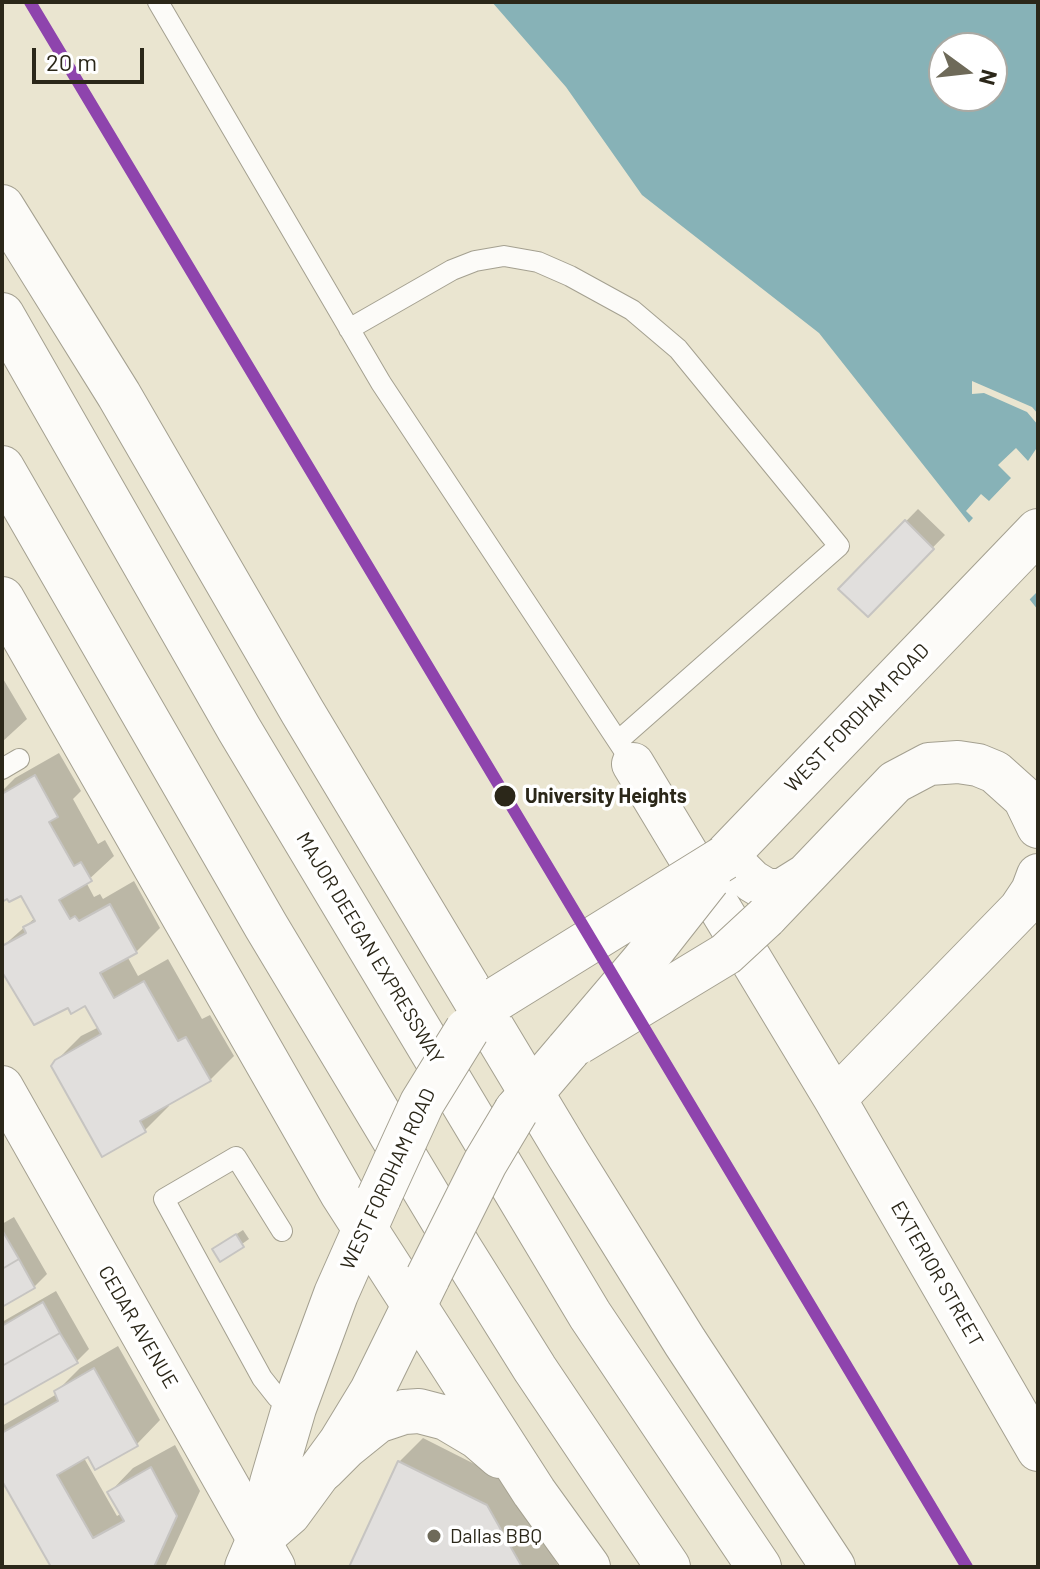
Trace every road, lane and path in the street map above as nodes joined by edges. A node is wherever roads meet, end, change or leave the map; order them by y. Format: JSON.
{"nodes":[{"id":1,"x":158,"y":2,"type":"edge"},
{"id":2,"x":2,"y":207,"type":"edge"},
{"id":3,"x":2,"y":315,"type":"edge"},
{"id":4,"x":349,"y":329,"type":"junction"},
{"id":5,"x":2,"y":468,"type":"edge"},
{"id":6,"x":1038,"y":531,"type":"edge"},
{"id":7,"x":2,"y":599,"type":"edge"},
{"id":8,"x":625,"y":752,"type":"junction"},
{"id":9,"x":1038,"y":827,"type":"edge"},
{"id":10,"x":725,"y":857,"type":"junction"},
{"id":11,"x":807,"y":874,"type":"junction"},
{"id":12,"x":1038,"y":875,"type":"edge"},
{"id":13,"x":483,"y":1013,"type":"junction"},
{"id":14,"x":540,"y":1082,"type":"junction"},
{"id":15,"x":835,"y":1099,"type":"junction"},
{"id":16,"x":8,"y":1110,"type":"edge"},
{"id":17,"x":372,"y":1213,"type":"junction"},
{"id":18,"x":282,"y":1231,"type":"dead end"},
{"id":19,"x":421,"y":1292,"type":"junction"},
{"id":20,"x":294,"y":1408,"type":"junction"},
{"id":21,"x":1038,"y":1450,"type":"edge"},
{"id":22,"x":323,"y":1469,"type":"junction"},
{"id":23,"x":534,"y":1492,"type":"junction"},
{"id":24,"x":260,"y":1558,"type":"edge"},
{"id":25,"x":565,"y":1567,"type":"edge"},
{"id":26,"x":588,"y":1567,"type":"edge"},
{"id":27,"x":668,"y":1567,"type":"edge"},
{"id":28,"x":759,"y":1567,"type":"edge"},
{"id":29,"x":833,"y":1567,"type":"edge"}],
"edges":[{"from":1,"to":4,"type":"lane"},
{"from":2,"to":13,"type":"main road"},
{"from":3,"to":28,"type":"main road","name":"MAJOR DEEGAN EXPRESSWAY"},
{"from":4,"to":8,"type":"lane"},
{"from":4,"to":8,"type":"lane"},
{"from":5,"to":27,"type":"main road"},
{"from":6,"to":10,"type":"main road","name":"WEST FORDHAM ROAD"},
{"from":7,"to":17,"type":"main road"},
{"from":8,"to":15,"type":"street","name":"EXTERIOR STREET"},
{"from":9,"to":11,"type":"street"},
{"from":10,"to":11,"type":"street"},
{"from":10,"to":13,"type":"main road","name":"WEST FORDHAM ROAD","bridge":true},
{"from":10,"to":14,"type":"main road","name":"WEST FORDHAM ROAD","bridge":true},
{"from":11,"to":14,"type":"street","bridge":true},
{"from":12,"to":15,"type":"street"},
{"from":13,"to":14,"type":"main road"},
{"from":13,"to":17,"type":"main road","name":"WEST FORDHAM ROAD","bridge":true},
{"from":14,"to":19,"type":"main road","name":"WEST FORDHAM ROAD","bridge":true},
{"from":14,"to":29,"type":"main road"},
{"from":15,"to":21,"type":"street","name":"EXTERIOR STREET"},
{"from":16,"to":24,"type":"street","name":"CEDAR AVENUE"},
{"from":17,"to":19,"type":"main road"},
{"from":17,"to":20,"type":"main road","name":"WEST FORDHAM ROAD"},
{"from":18,"to":20,"type":"lane"},
{"from":19,"to":22,"type":"main road","name":"WEST FORDHAM ROAD"},
{"from":19,"to":23,"type":"main road"},
{"from":20,"to":24,"type":"main road","name":"WEST FORDHAM ROAD"},
{"from":22,"to":23,"type":"main road"},
{"from":22,"to":24,"type":"main road","name":"WEST FORDHAM ROAD"},
{"from":23,"to":25,"type":"street"},
{"from":23,"to":26,"type":"main road"}]}
